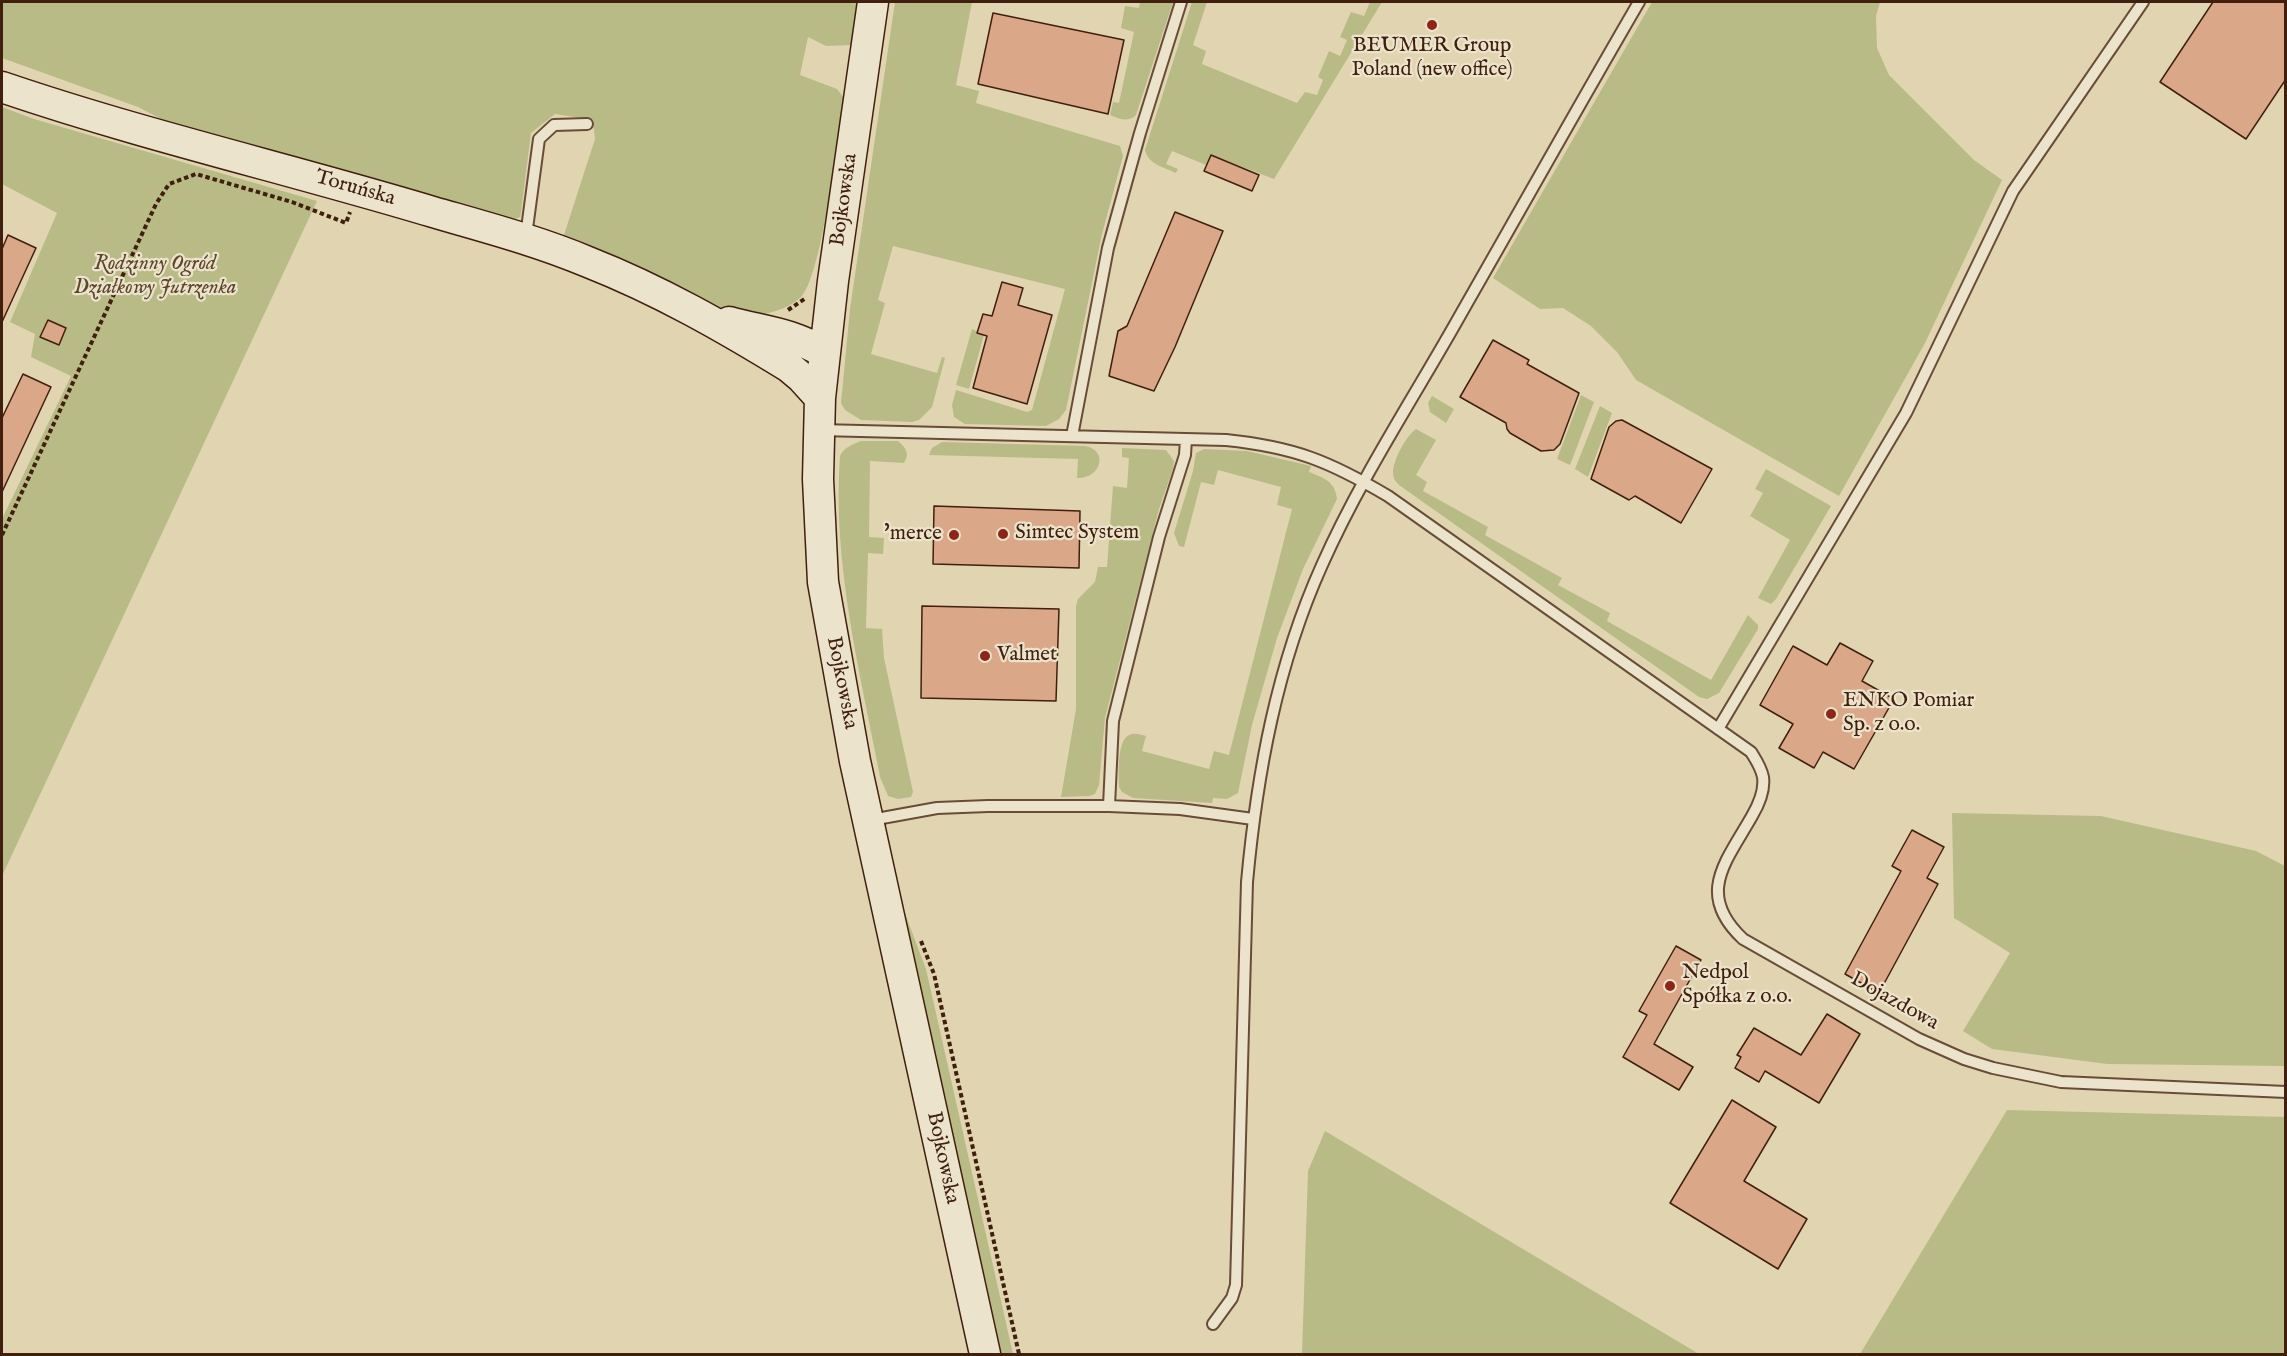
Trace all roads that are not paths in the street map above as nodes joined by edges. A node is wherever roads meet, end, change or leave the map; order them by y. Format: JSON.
{"nodes":[{"id":1,"x":873,"y":2,"type":"edge"},
{"id":2,"x":1181,"y":2,"type":"edge"},
{"id":3,"x":1639,"y":2,"type":"edge"},
{"id":4,"x":2143,"y":2,"type":"edge"},
{"id":5,"x":2,"y":87,"type":"edge"},
{"id":6,"x":587,"y":124,"type":"dead end"},
{"id":7,"x":526,"y":240,"type":"junction"},
{"id":8,"x":822,"y":288,"type":"junction"},
{"id":9,"x":777,"y":334,"type":"junction"},
{"id":10,"x":825,"y":353,"type":"junction"},
{"id":11,"x":820,"y":398,"type":"junction"},
{"id":12,"x":819,"y":430,"type":"junction"},
{"id":13,"x":1072,"y":436,"type":"junction"},
{"id":14,"x":1186,"y":439,"type":"junction"},
{"id":15,"x":1364,"y":482,"type":"junction"},
{"id":16,"x":1718,"y":729,"type":"junction"},
{"id":17,"x":1109,"y":806,"type":"junction"},
{"id":18,"x":1253,"y":819,"type":"junction"},
{"id":19,"x":868,"y":821,"type":"junction"},
{"id":20,"x":2286,"y":1092,"type":"edge"},
{"id":21,"x":1213,"y":1324,"type":"dead end"},
{"id":22,"x":984,"y":1354,"type":"edge"}],
"edges":[{"from":1,"to":8,"type":"street","name":"Bojkowska"},
{"from":2,"to":13,"type":"lane"},
{"from":3,"to":15,"type":"lane"},
{"from":4,"to":16,"type":"lane"},
{"from":5,"to":7,"type":"street","name":"Toruńska"},
{"from":6,"to":7,"type":"lane"},
{"from":7,"to":9,"type":"street","name":"Toruńska"},
{"from":8,"to":9,"type":"street"},
{"from":8,"to":10,"type":"street","name":"Bojkowska"},
{"from":9,"to":10,"type":"street","name":"Toruńska"},
{"from":9,"to":11,"type":"street","name":"Toruńska"},
{"from":10,"to":11,"type":"street","name":"Bojkowska"},
{"from":11,"to":12,"type":"street","name":"Bojkowska"},
{"from":12,"to":13,"type":"lane","name":"Dojazdowa"},
{"from":12,"to":19,"type":"street","name":"Bojkowska"},
{"from":13,"to":14,"type":"lane","name":"Dojazdowa"},
{"from":14,"to":15,"type":"lane","name":"Dojazdowa"},
{"from":14,"to":17,"type":"lane"},
{"from":15,"to":16,"type":"lane","name":"Dojazdowa"},
{"from":15,"to":18,"type":"lane"},
{"from":16,"to":20,"type":"lane","name":"Dojazdowa"},
{"from":17,"to":18,"type":"lane"},
{"from":17,"to":19,"type":"lane"},
{"from":18,"to":21,"type":"lane"},
{"from":19,"to":22,"type":"street","name":"Bojkowska"}]}
